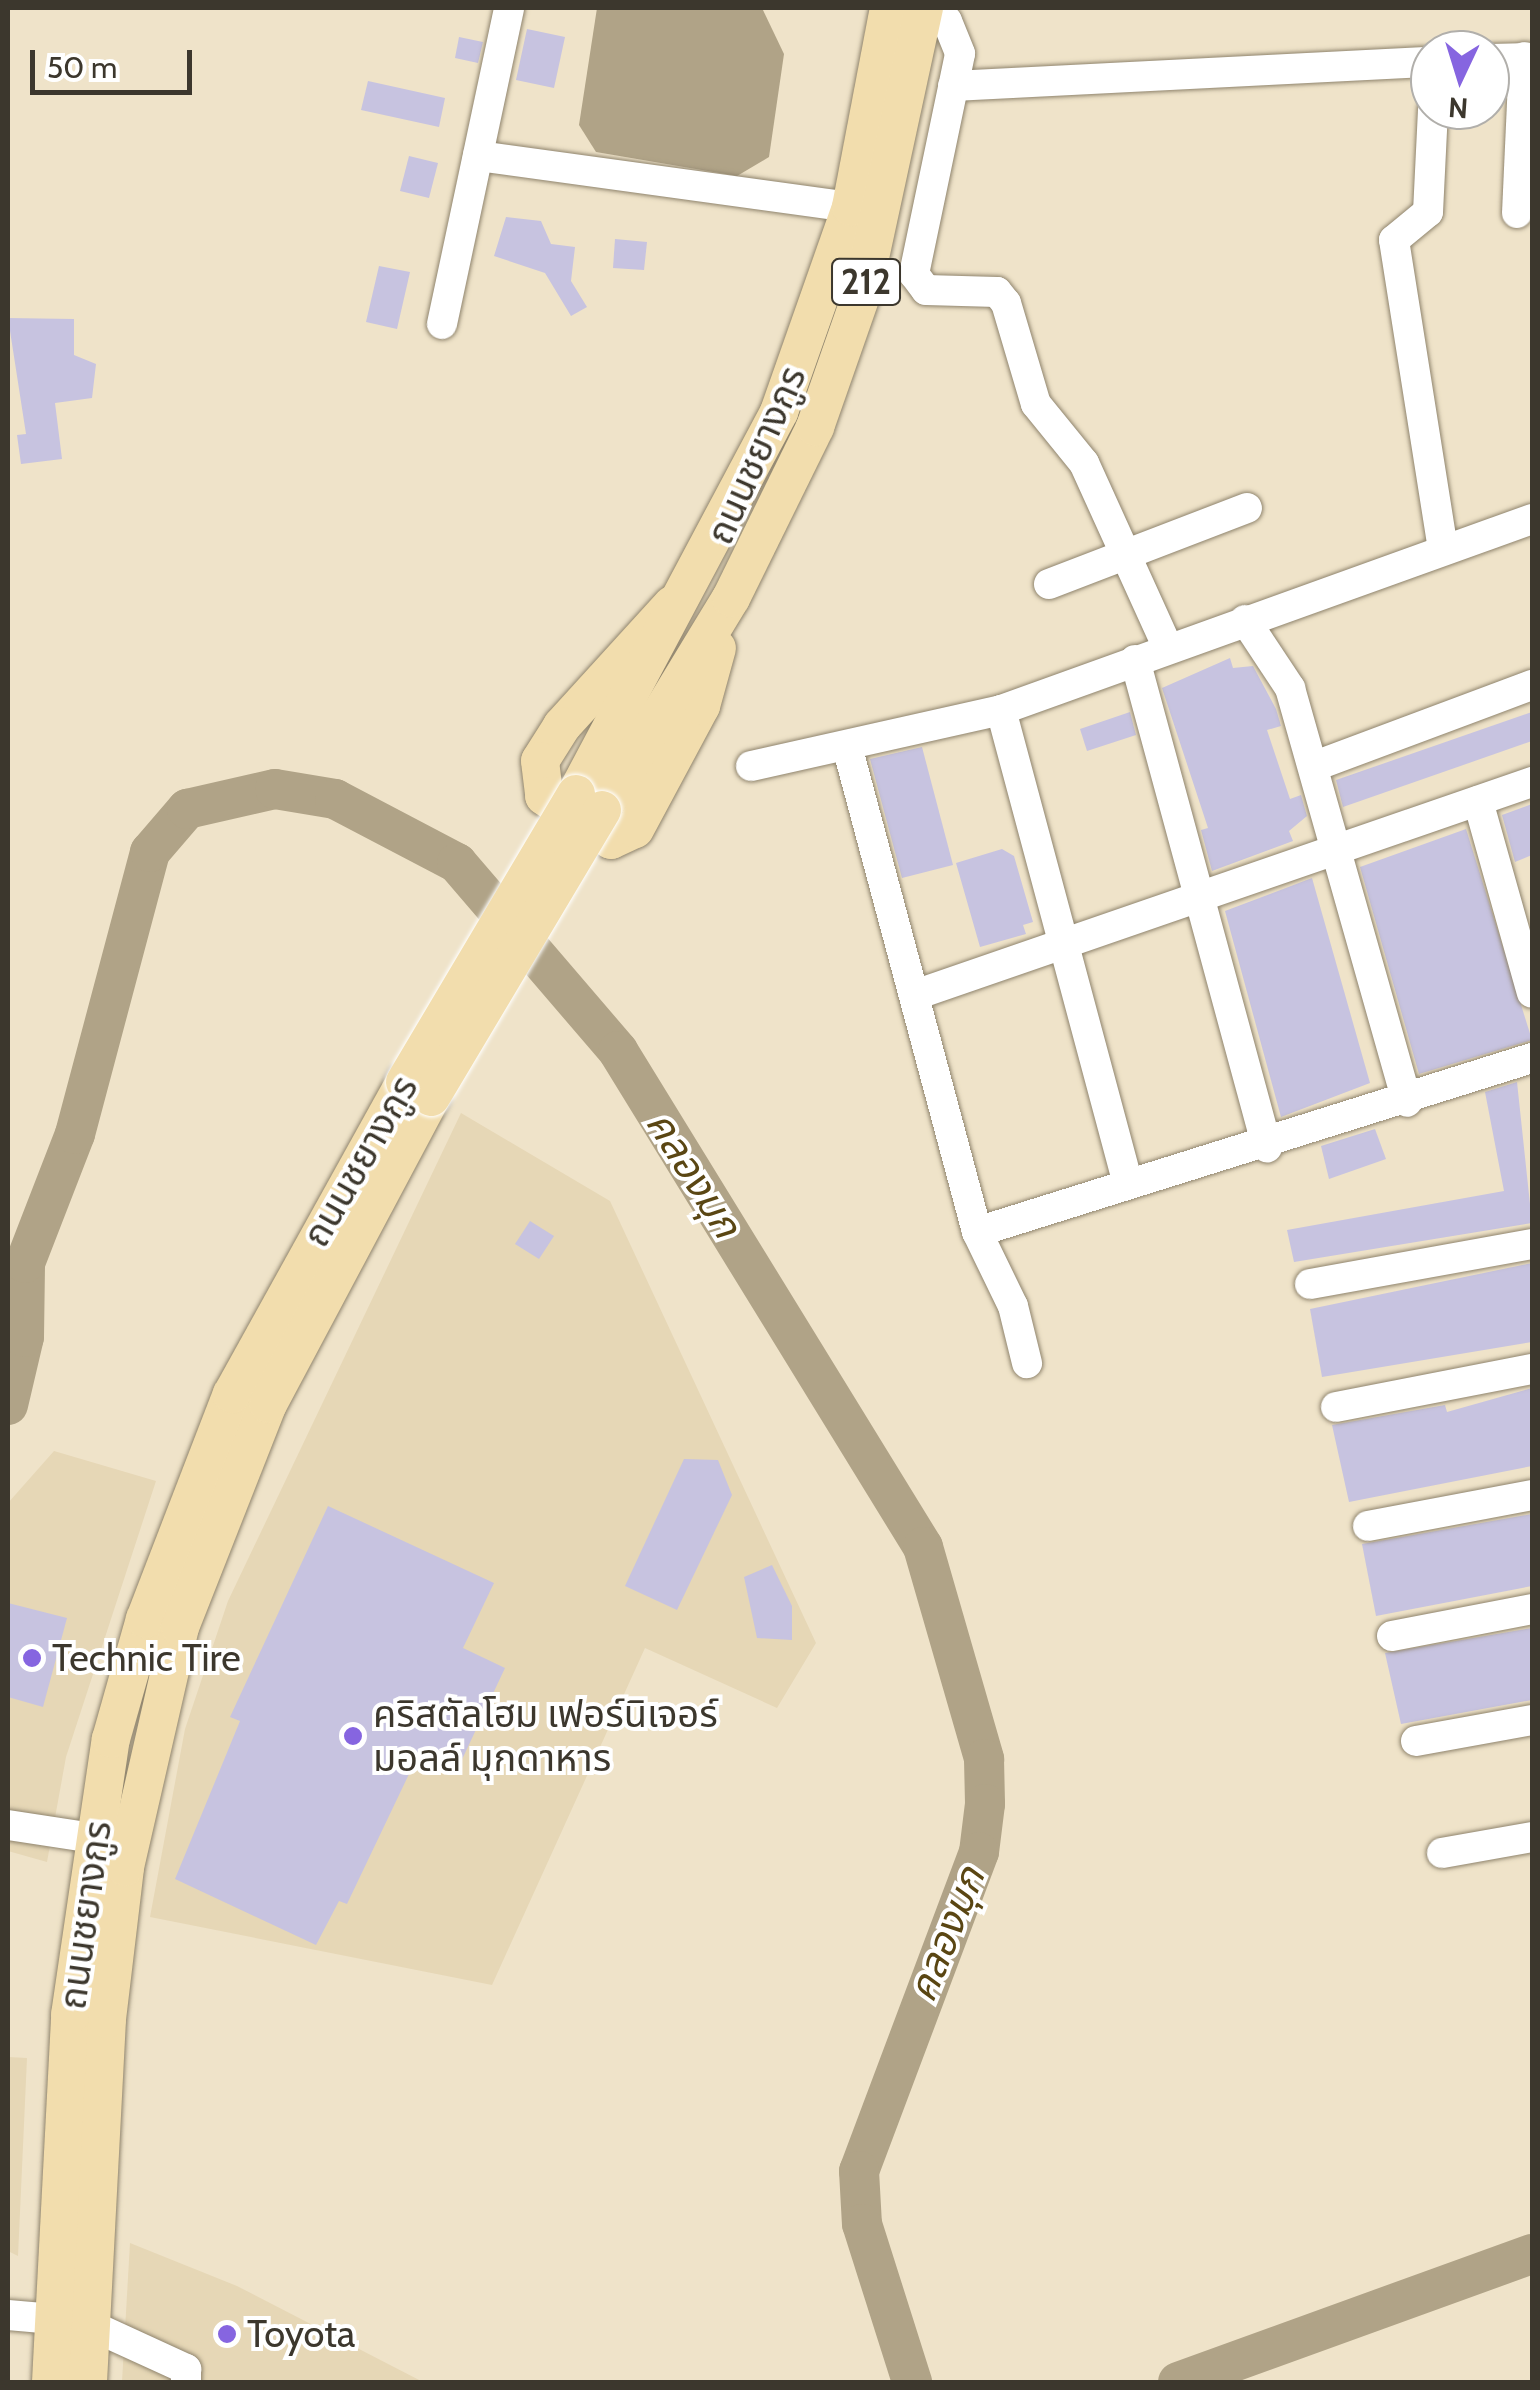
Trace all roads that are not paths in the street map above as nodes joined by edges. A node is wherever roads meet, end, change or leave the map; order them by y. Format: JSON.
{"nodes":[{"id":1,"x":509,"y":8,"type":"edge"},
{"id":2,"x":912,"y":11,"type":"edge"},
{"id":3,"x":1528,"y":57,"type":"edge"},
{"id":4,"x":1410,"y":63,"type":"edge"},
{"id":5,"x":953,"y":86,"type":"junction"},
{"id":6,"x":1432,"y":130,"type":"edge"},
{"id":7,"x":478,"y":156,"type":"junction"},
{"id":8,"x":851,"y":207,"type":"junction"},
{"id":9,"x":1517,"y":213,"type":"dead end"},
{"id":10,"x":442,"y":324,"type":"dead end"},
{"id":11,"x":1248,"y":508,"type":"dead end"},
{"id":12,"x":1532,"y":520,"type":"edge"},
{"id":13,"x":1442,"y":548,"type":"junction"},
{"id":14,"x":1124,"y":555,"type":"junction"},
{"id":15,"x":697,"y":581,"type":"junction"},
{"id":16,"x":1049,"y":584,"type":"dead end"},
{"id":17,"x":731,"y":598,"type":"junction"},
{"id":18,"x":1245,"y":620,"type":"junction"},
{"id":19,"x":1168,"y":648,"type":"junction"},
{"id":20,"x":1135,"y":660,"type":"junction"},
{"id":21,"x":1532,"y":685,"type":"edge"},
{"id":22,"x":1001,"y":710,"type":"junction"},
{"id":23,"x":846,"y":746,"type":"junction"},
{"id":24,"x":751,"y":766,"type":"dead end"},
{"id":25,"x":1315,"y":766,"type":"junction"},
{"id":26,"x":1532,"y":782,"type":"edge"},
{"id":27,"x":1478,"y":801,"type":"junction"},
{"id":28,"x":589,"y":802,"type":"junction"},
{"id":29,"x":1339,"y":852,"type":"junction"},
{"id":30,"x":1204,"y":898,"type":"junction"},
{"id":31,"x":1060,"y":945,"type":"junction"},
{"id":32,"x":1532,"y":993,"type":"edge"},
{"id":33,"x":915,"y":995,"type":"junction"},
{"id":34,"x":1532,"y":1058,"type":"edge"},
{"id":35,"x":418,"y":1090,"type":"junction"},
{"id":36,"x":1407,"y":1102,"type":"junction"},
{"id":37,"x":1267,"y":1147,"type":"junction"},
{"id":38,"x":1128,"y":1184,"type":"junction"},
{"id":39,"x":977,"y":1232,"type":"junction"},
{"id":40,"x":1532,"y":1244,"type":"edge"},
{"id":41,"x":1310,"y":1284,"type":"dead end"},
{"id":42,"x":1027,"y":1363,"type":"dead end"},
{"id":43,"x":1532,"y":1369,"type":"edge"},
{"id":44,"x":1336,"y":1407,"type":"dead end"},
{"id":45,"x":1532,"y":1495,"type":"edge"},
{"id":46,"x":1368,"y":1526,"type":"dead end"},
{"id":47,"x":1532,"y":1609,"type":"edge"},
{"id":48,"x":1392,"y":1636,"type":"dead end"},
{"id":49,"x":1532,"y":1720,"type":"edge"},
{"id":50,"x":1416,"y":1741,"type":"dead end"},
{"id":51,"x":8,"y":1825,"type":"edge"},
{"id":52,"x":1532,"y":1836,"type":"edge"},
{"id":53,"x":93,"y":1838,"type":"junction"},
{"id":54,"x":1442,"y":1853,"type":"dead end"},
{"id":55,"x":8,"y":2315,"type":"edge"},
{"id":56,"x":72,"y":2322,"type":"junction"},
{"id":57,"x":51,"y":2382,"type":"edge"},
{"id":58,"x":88,"y":2382,"type":"edge"},
{"id":59,"x":186,"y":2382,"type":"edge"}],
"edges":[{"from":1,"to":7,"type":"street"},
{"from":2,"to":5,"type":"street"},
{"from":2,"to":8,"type":"main road","name":"ถนนชยางกูร","number":"212"},
{"from":2,"to":17,"type":"main road","name":"ถนนชยางกูร","number":"212"},
{"from":3,"to":9,"type":"street"},
{"from":4,"to":5,"type":"street"},
{"from":5,"to":14,"type":"street"},
{"from":6,"to":13,"type":"street"},
{"from":7,"to":8,"type":"street"},
{"from":7,"to":10,"type":"street"},
{"from":8,"to":15,"type":"main road","name":"ถนนชยางกูร","number":"212"},
{"from":11,"to":14,"type":"street"},
{"from":12,"to":13,"type":"street"},
{"from":13,"to":18,"type":"street"},
{"from":14,"to":16,"type":"street"},
{"from":14,"to":19,"type":"street"},
{"from":15,"to":17,"type":"main road"},
{"from":15,"to":28,"type":"main road","name":"ถนนชยางกูร","number":"212"},
{"from":17,"to":28,"type":"main road","name":"ถนนชยางกูร","number":"212"},
{"from":18,"to":19,"type":"street"},
{"from":18,"to":25,"type":"street"},
{"from":19,"to":20,"type":"street"},
{"from":20,"to":22,"type":"street"},
{"from":20,"to":30,"type":"street"},
{"from":21,"to":25,"type":"street"},
{"from":22,"to":23,"type":"street"},
{"from":22,"to":31,"type":"street"},
{"from":23,"to":24,"type":"street"},
{"from":23,"to":33,"type":"street"},
{"from":25,"to":29,"type":"street"},
{"from":26,"to":27,"type":"street"},
{"from":27,"to":29,"type":"street"},
{"from":27,"to":32,"type":"street"},
{"from":28,"to":35,"type":"main road","name":"ถนนชยางกูร","number":"212","bridge":true},
{"from":29,"to":30,"type":"street"},
{"from":29,"to":36,"type":"street"},
{"from":30,"to":31,"type":"street"},
{"from":30,"to":37,"type":"street"},
{"from":31,"to":33,"type":"street"},
{"from":31,"to":38,"type":"street"},
{"from":33,"to":39,"type":"street"},
{"from":34,"to":36,"type":"street"},
{"from":35,"to":53,"type":"main road","name":"ถนนชยางกูร","number":"212"},
{"from":35,"to":56,"type":"main road","name":"ถนนชยางกูร","number":"212"},
{"from":36,"to":37,"type":"street"},
{"from":37,"to":38,"type":"street"},
{"from":38,"to":39,"type":"street"},
{"from":39,"to":42,"type":"street"},
{"from":40,"to":41,"type":"street"},
{"from":43,"to":44,"type":"street"},
{"from":45,"to":46,"type":"street"},
{"from":47,"to":48,"type":"street"},
{"from":49,"to":50,"type":"street"},
{"from":51,"to":53,"type":"street"},
{"from":52,"to":54,"type":"street"},
{"from":53,"to":56,"type":"main road","name":"ถนนชยางกูร","number":"212"},
{"from":55,"to":56,"type":"street"},
{"from":56,"to":57,"type":"main road","name":"ถนนชยางกูร","number":"212"},
{"from":56,"to":58,"type":"main road","name":"ถนนชยางกูร","number":"212"},
{"from":56,"to":59,"type":"street"}]}
